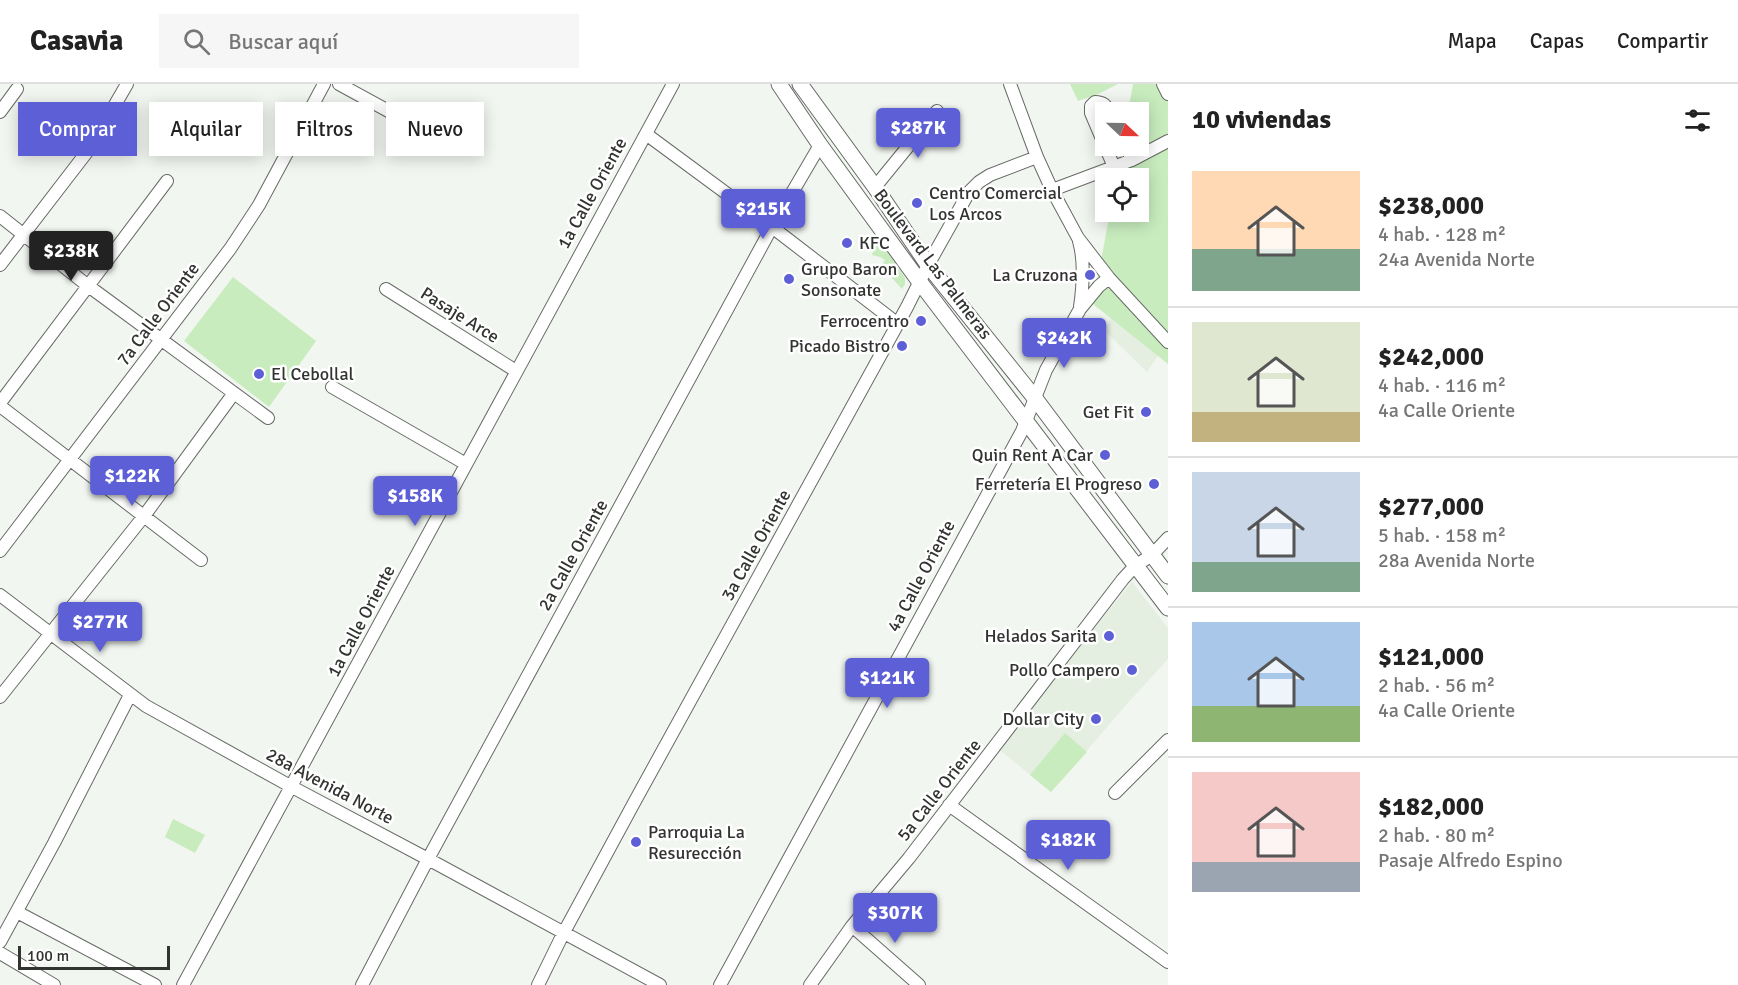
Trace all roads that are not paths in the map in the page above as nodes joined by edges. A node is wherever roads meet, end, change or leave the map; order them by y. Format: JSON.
{"nodes":[{"id":1,"x":127,"y":84,"type":"edge"},
{"id":2,"x":324,"y":84,"type":"edge"},
{"id":3,"x":339,"y":84,"type":"edge"},
{"id":4,"x":673,"y":84,"type":"edge"},
{"id":5,"x":779,"y":84,"type":"edge"},
{"id":6,"x":800,"y":84,"type":"edge"},
{"id":7,"x":1010,"y":84,"type":"edge"},
{"id":8,"x":1163,"y":84,"type":"edge"},
{"id":9,"x":16,"y":89,"type":"dead end"},
{"id":10,"x":1168,"y":94,"type":"edge"},
{"id":11,"x":1095,"y":102,"type":"edge"},
{"id":12,"x":386,"y":109,"type":"edge"},
{"id":13,"x":938,"y":111,"type":"dead end"},
{"id":14,"x":0,"y":112,"type":"edge"},
{"id":15,"x":1095,"y":122,"type":"edge"},
{"id":16,"x":646,"y":134,"type":"junction"},
{"id":17,"x":1168,"y":141,"type":"edge"},
{"id":18,"x":820,"y":146,"type":"junction"},
{"id":19,"x":1037,"y":156,"type":"junction"},
{"id":20,"x":1109,"y":156,"type":"edge"},
{"id":21,"x":1130,"y":156,"type":"edge"},
{"id":22,"x":1132,"y":160,"type":"junction"},
{"id":23,"x":1114,"y":167,"type":"junction"},
{"id":24,"x":166,"y":181,"type":"dead end"},
{"id":25,"x":875,"y":188,"type":"junction"},
{"id":26,"x":1052,"y":190,"type":"junction"},
{"id":27,"x":0,"y":216,"type":"edge"},
{"id":28,"x":772,"y":227,"type":"junction"},
{"id":29,"x":24,"y":234,"type":"junction"},
{"id":30,"x":1078,"y":238,"type":"junction"},
{"id":31,"x":0,"y":265,"type":"edge"},
{"id":32,"x":927,"y":265,"type":"junction"},
{"id":33,"x":1109,"y":278,"type":"junction"},
{"id":34,"x":919,"y":280,"type":"junction"},
{"id":35,"x":87,"y":285,"type":"junction"},
{"id":36,"x":386,"y":289,"type":"dead end"},
{"id":37,"x":1080,"y":309,"type":"junction"},
{"id":38,"x":898,"y":324,"type":"junction"},
{"id":39,"x":161,"y":339,"type":"junction"},
{"id":40,"x":1168,"y":342,"type":"edge"},
{"id":41,"x":516,"y":371,"type":"junction"},
{"id":42,"x":332,"y":387,"type":"dead end"},
{"id":43,"x":234,"y":393,"type":"junction"},
{"id":44,"x":1034,"y":397,"type":"junction"},
{"id":45,"x":0,"y":404,"type":"edge"},
{"id":46,"x":268,"y":418,"type":"dead end"},
{"id":47,"x":1026,"y":419,"type":"junction"},
{"id":48,"x":71,"y":460,"type":"junction"},
{"id":49,"x":466,"y":464,"type":"junction"},
{"id":50,"x":144,"y":516,"type":"junction"},
{"id":51,"x":1168,"y":538,"type":"edge"},
{"id":52,"x":0,"y":551,"type":"edge"},
{"id":53,"x":1152,"y":555,"type":"junction"},
{"id":54,"x":201,"y":560,"type":"dead end"},
{"id":55,"x":1135,"y":566,"type":"junction"},
{"id":56,"x":1168,"y":576,"type":"edge"},
{"id":57,"x":0,"y":595,"type":"edge"},
{"id":58,"x":1168,"y":608,"type":"edge"},
{"id":59,"x":51,"y":635,"type":"junction"},
{"id":60,"x":130,"y":695,"type":"junction"},
{"id":61,"x":0,"y":697,"type":"edge"},
{"id":62,"x":1168,"y":740,"type":"edge"},
{"id":63,"x":292,"y":787,"type":"junction"},
{"id":64,"x":1115,"y":793,"type":"dead end"},
{"id":65,"x":949,"y":805,"type":"junction"},
{"id":66,"x":428,"y":859,"type":"junction"},
{"id":67,"x":17,"y":912,"type":"junction"},
{"id":68,"x":852,"y":926,"type":"junction"},
{"id":69,"x":563,"y":934,"type":"junction"},
{"id":70,"x":0,"y":942,"type":"edge"},
{"id":71,"x":0,"y":953,"type":"edge"},
{"id":72,"x":1168,"y":962,"type":"edge"},
{"id":73,"x":54,"y":985,"type":"edge"},
{"id":74,"x":155,"y":985,"type":"edge"},
{"id":75,"x":183,"y":985,"type":"edge"},
{"id":76,"x":362,"y":985,"type":"edge"},
{"id":77,"x":538,"y":985,"type":"edge"},
{"id":78,"x":660,"y":985,"type":"edge"},
{"id":79,"x":720,"y":985,"type":"edge"},
{"id":80,"x":810,"y":985,"type":"edge"},
{"id":81,"x":919,"y":985,"type":"edge"}],
"edges":[{"from":1,"to":29,"type":"street"},
{"from":2,"to":39,"type":"street","name":"7a Calle Oriente"},
{"from":3,"to":12,"type":"street"},
{"from":4,"to":16,"type":"street","name":"1a Calle Oriente"},
{"from":5,"to":18,"type":"main road","name":"Boulevard Las Palmeras"},
{"from":6,"to":25,"type":"main road"},
{"from":7,"to":19,"type":"street"},
{"from":8,"to":10,"type":"street"},
{"from":9,"to":14,"type":"street"},
{"from":11,"to":15,"type":"street"},
{"from":13,"to":25,"type":"street"},
{"from":16,"to":28,"type":"street"},
{"from":16,"to":41,"type":"street","name":"1a Calle Oriente"},
{"from":17,"to":22,"type":"street"},
{"from":18,"to":28,"type":"street","name":"2a Calle Oriente"},
{"from":18,"to":34,"type":"main road","name":"Boulevard Las Palmeras"},
{"from":19,"to":26,"type":"street"},
{"from":19,"to":32,"type":"street","name":"3a Calle Oriente"},
{"from":20,"to":23,"type":"street"},
{"from":21,"to":22,"type":"street"},
{"from":22,"to":23,"type":"street"},
{"from":23,"to":26,"type":"street"},
{"from":24,"to":35,"type":"street"},
{"from":25,"to":32,"type":"main road"},
{"from":26,"to":30,"type":"street"},
{"from":27,"to":29,"type":"street"},
{"from":28,"to":38,"type":"street"},
{"from":28,"to":66,"type":"street","name":"2a Calle Oriente"},
{"from":29,"to":31,"type":"street"},
{"from":29,"to":35,"type":"street"},
{"from":30,"to":33,"type":"street"},
{"from":30,"to":37,"type":"street","name":"4a Calle Oriente"},
{"from":32,"to":34,"type":"street","name":"3a Calle Oriente"},
{"from":32,"to":44,"type":"main road"},
{"from":33,"to":37,"type":"street","name":"4a Calle Oriente"},
{"from":33,"to":40,"type":"street"},
{"from":34,"to":38,"type":"street","name":"3a Calle Oriente"},
{"from":34,"to":47,"type":"main road","name":"Boulevard Las Palmeras"},
{"from":35,"to":39,"type":"street"},
{"from":35,"to":45,"type":"street"},
{"from":36,"to":41,"type":"street","name":"Pasaje Arce"},
{"from":37,"to":44,"type":"street","name":"4a Calle Oriente"},
{"from":38,"to":69,"type":"street","name":"3a Calle Oriente"},
{"from":39,"to":43,"type":"street"},
{"from":39,"to":48,"type":"street","name":"7a Calle Oriente"},
{"from":41,"to":49,"type":"street","name":"1a Calle Oriente"},
{"from":42,"to":49,"type":"street"},
{"from":43,"to":46,"type":"street"},
{"from":43,"to":50,"type":"street"},
{"from":44,"to":47,"type":"street","name":"4a Calle Oriente"},
{"from":44,"to":53,"type":"main road"},
{"from":45,"to":48,"type":"street"},
{"from":47,"to":55,"type":"main road","name":"Boulevard Las Palmeras"},
{"from":47,"to":79,"type":"street","name":"4a Calle Oriente"},
{"from":48,"to":50,"type":"street"},
{"from":48,"to":52,"type":"street","name":"7a Calle Oriente"},
{"from":49,"to":63,"type":"street","name":"1a Calle Oriente"},
{"from":50,"to":54,"type":"street"},
{"from":50,"to":59,"type":"street"},
{"from":51,"to":53,"type":"street","name":"5a Calle Oriente"},
{"from":53,"to":55,"type":"street","name":"5a Calle Oriente"},
{"from":53,"to":56,"type":"main road"},
{"from":55,"to":58,"type":"main road","name":"Boulevard Las Palmeras"},
{"from":55,"to":65,"type":"street","name":"5a Calle Oriente"},
{"from":57,"to":59,"type":"street","name":"28a Avenida Norte"},
{"from":59,"to":60,"type":"street","name":"28a Avenida Norte"},
{"from":59,"to":61,"type":"street"},
{"from":60,"to":63,"type":"street","name":"28a Avenida Norte"},
{"from":60,"to":67,"type":"street"},
{"from":62,"to":64,"type":"street"},
{"from":63,"to":66,"type":"street","name":"28a Avenida Norte"},
{"from":63,"to":75,"type":"street","name":"1a Calle Oriente"},
{"from":65,"to":68,"type":"street","name":"5a Calle Oriente"},
{"from":65,"to":72,"type":"street"},
{"from":66,"to":69,"type":"street","name":"28a Avenida Norte"},
{"from":66,"to":76,"type":"street","name":"2a Calle Oriente"},
{"from":67,"to":70,"type":"street"},
{"from":67,"to":74,"type":"street"},
{"from":68,"to":80,"type":"street","name":"5a Calle Oriente"},
{"from":68,"to":81,"type":"street"},
{"from":69,"to":77,"type":"street","name":"3a Calle Oriente"},
{"from":69,"to":78,"type":"street","name":"28a Avenida Norte"},
{"from":71,"to":73,"type":"street"}]}
